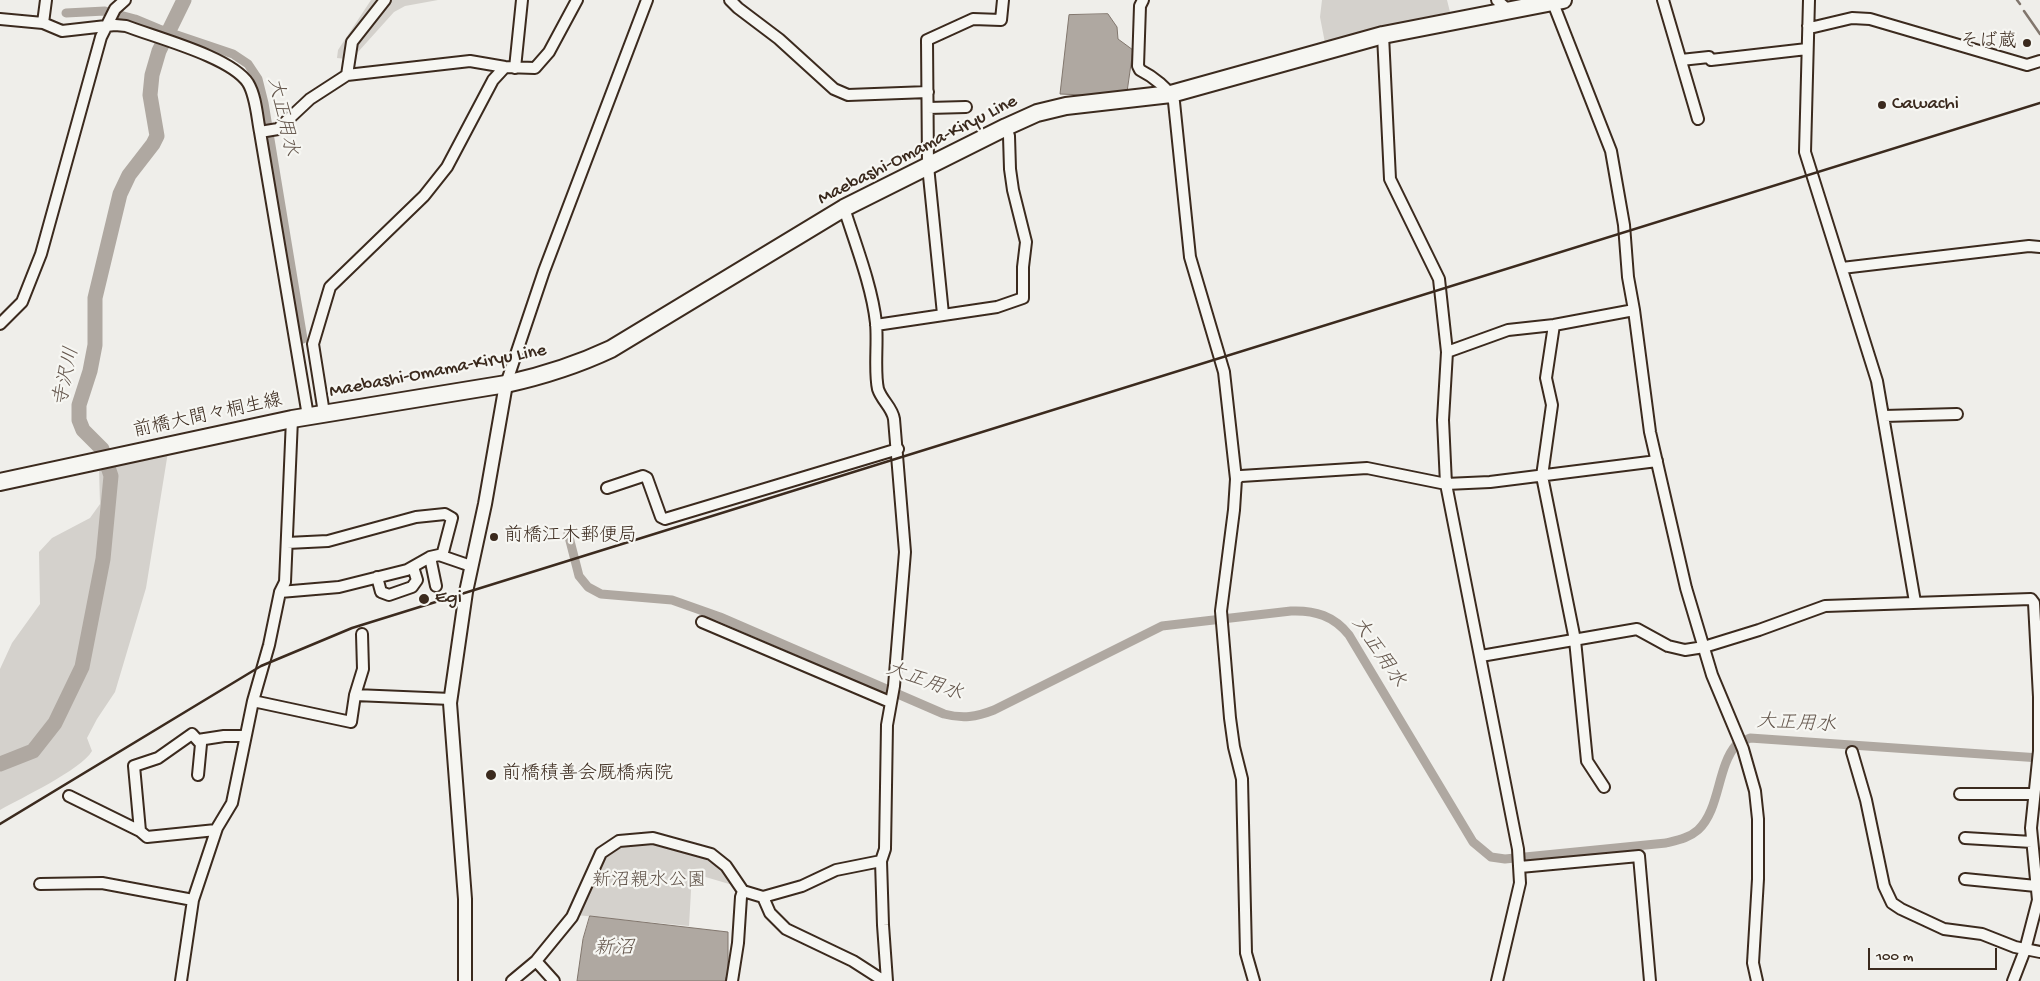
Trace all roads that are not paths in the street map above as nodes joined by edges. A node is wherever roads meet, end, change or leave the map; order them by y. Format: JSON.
{"nodes":[{"id":1,"x":46,"y":0,"type":"edge"},
{"id":2,"x":126,"y":0,"type":"edge"},
{"id":3,"x":385,"y":0,"type":"edge"},
{"id":4,"x":522,"y":0,"type":"edge"},
{"id":5,"x":577,"y":0,"type":"edge"},
{"id":6,"x":647,"y":0,"type":"edge"},
{"id":7,"x":730,"y":0,"type":"edge"},
{"id":8,"x":1004,"y":0,"type":"edge"},
{"id":9,"x":1143,"y":0,"type":"edge"},
{"id":10,"x":1497,"y":0,"type":"edge"},
{"id":11,"x":1663,"y":0,"type":"edge"},
{"id":12,"x":1809,"y":0,"type":"edge"},
{"id":13,"x":1558,"y":2,"type":"edge"},
{"id":14,"x":1509,"y":11,"type":"junction"},
{"id":15,"x":0,"y":19,"type":"edge"},
{"id":16,"x":42,"y":23,"type":"junction"},
{"id":17,"x":108,"y":24,"type":"junction"},
{"id":18,"x":1808,"y":26,"type":"junction"},
{"id":19,"x":1383,"y":35,"type":"junction"},
{"id":20,"x":1807,"y":49,"type":"junction"},
{"id":21,"x":1680,"y":60,"type":"junction"},
{"id":22,"x":2040,"y":61,"type":"edge"},
{"id":23,"x":510,"y":68,"type":"junction"},
{"id":24,"x":347,"y":75,"type":"junction"},
{"id":25,"x":928,"y":92,"type":"junction"},
{"id":26,"x":1171,"y":94,"type":"junction"},
{"id":27,"x":966,"y":107,"type":"dead end"},
{"id":28,"x":928,"y":108,"type":"junction"},
{"id":29,"x":1698,"y":119,"type":"dead end"},
{"id":30,"x":1006,"y":127,"type":"junction"},
{"id":31,"x":266,"y":131,"type":"junction"},
{"id":32,"x":928,"y":166,"type":"junction"},
{"id":33,"x":844,"y":208,"type":"junction"},
{"id":34,"x":2040,"y":248,"type":"edge"},
{"id":35,"x":1842,"y":268,"type":"junction"},
{"id":36,"x":1634,"y":310,"type":"junction"},
{"id":37,"x":943,"y":314,"type":"junction"},
{"id":38,"x":0,"y":324,"type":"edge"},
{"id":39,"x":876,"y":325,"type":"junction"},
{"id":40,"x":1554,"y":325,"type":"junction"},
{"id":41,"x":1447,"y":352,"type":"junction"},
{"id":42,"x":506,"y":384,"type":"junction"},
{"id":43,"x":1957,"y":414,"type":"dead end"},
{"id":44,"x":311,"y":416,"type":"junction"},
{"id":45,"x":1884,"y":416,"type":"junction"},
{"id":46,"x":898,"y":450,"type":"junction"},
{"id":47,"x":1657,"y":462,"type":"junction"},
{"id":48,"x":1542,"y":476,"type":"junction"},
{"id":49,"x":1236,"y":479,"type":"junction"},
{"id":50,"x":0,"y":482,"type":"edge"},
{"id":51,"x":1446,"y":484,"type":"junction"},
{"id":52,"x":607,"y":488,"type":"dead end"},
{"id":53,"x":287,"y":543,"type":"junction"},
{"id":54,"x":442,"y":556,"type":"junction"},
{"id":55,"x":430,"y":557,"type":"junction"},
{"id":56,"x":471,"y":566,"type":"junction"},
{"id":57,"x":413,"y":567,"type":"junction"},
{"id":58,"x":377,"y":577,"type":"junction"},
{"id":59,"x":436,"y":586,"type":"dead end"},
{"id":60,"x":280,"y":592,"type":"junction"},
{"id":61,"x":1915,"y":602,"type":"junction"},
{"id":62,"x":702,"y":622,"type":"dead end"},
{"id":63,"x":362,"y":634,"type":"dead end"},
{"id":64,"x":1575,"y":640,"type":"junction"},
{"id":65,"x":1704,"y":647,"type":"junction"},
{"id":66,"x":1481,"y":656,"type":"junction"},
{"id":67,"x":355,"y":695,"type":"junction"},
{"id":68,"x":451,"y":699,"type":"junction"},
{"id":69,"x":891,"y":700,"type":"junction"},
{"id":70,"x":253,"y":701,"type":"junction"},
{"id":71,"x":245,"y":736,"type":"junction"},
{"id":72,"x":198,"y":740,"type":"junction"},
{"id":73,"x":2039,"y":749,"type":"edge"},
{"id":74,"x":1852,"y":752,"type":"dead end"},
{"id":75,"x":198,"y":774,"type":"dead end"},
{"id":76,"x":1604,"y":787,"type":"dead end"},
{"id":77,"x":1960,"y":794,"type":"dead end"},
{"id":78,"x":2034,"y":794,"type":"junction"},
{"id":79,"x":69,"y":796,"type":"dead end"},
{"id":80,"x":218,"y":826,"type":"junction"},
{"id":81,"x":140,"y":831,"type":"junction"},
{"id":82,"x":1964,"y":838,"type":"dead end"},
{"id":83,"x":2032,"y":842,"type":"junction"},
{"id":84,"x":881,"y":861,"type":"junction"},
{"id":85,"x":1520,"y":866,"type":"junction"},
{"id":86,"x":1965,"y":879,"type":"dead end"},
{"id":87,"x":40,"y":884,"type":"dead end"},
{"id":88,"x":2036,"y":886,"type":"junction"},
{"id":89,"x":743,"y":891,"type":"junction"},
{"id":90,"x":763,"y":897,"type":"junction"},
{"id":91,"x":193,"y":900,"type":"junction"},
{"id":92,"x":2024,"y":950,"type":"junction"},
{"id":93,"x":2040,"y":952,"type":"edge"},
{"id":94,"x":536,"y":961,"type":"junction"},
{"id":95,"x":181,"y":981,"type":"edge"},
{"id":96,"x":465,"y":981,"type":"edge"},
{"id":97,"x":512,"y":981,"type":"edge"},
{"id":98,"x":554,"y":981,"type":"edge"},
{"id":99,"x":732,"y":981,"type":"edge"},
{"id":100,"x":886,"y":981,"type":"edge"},
{"id":101,"x":1254,"y":981,"type":"edge"},
{"id":102,"x":1497,"y":981,"type":"edge"},
{"id":103,"x":1650,"y":981,"type":"edge"},
{"id":104,"x":1757,"y":981,"type":"edge"},
{"id":105,"x":2013,"y":981,"type":"edge"}],
"edges":[{"from":1,"to":16,"type":"street"},
{"from":2,"to":17,"type":"street"},
{"from":3,"to":24,"type":"street"},
{"from":4,"to":23,"type":"street"},
{"from":5,"to":23,"type":"street"},
{"from":6,"to":42,"type":"street"},
{"from":7,"to":25,"type":"street"},
{"from":8,"to":25,"type":"street"},
{"from":9,"to":26,"type":"street"},
{"from":10,"to":14,"type":"street"},
{"from":11,"to":21,"type":"street"},
{"from":12,"to":18,"type":"street"},
{"from":13,"to":14,"type":"main road","name":"Maebashi-Omama-Kiryu Line"},
{"from":13,"to":36,"type":"street"},
{"from":14,"to":19,"type":"main road","name":"Maebashi-Omama-Kiryu Line"},
{"from":15,"to":16,"type":"street"},
{"from":16,"to":17,"type":"street"},
{"from":17,"to":31,"type":"street"},
{"from":17,"to":38,"type":"street"},
{"from":18,"to":20,"type":"street"},
{"from":18,"to":22,"type":"street"},
{"from":19,"to":26,"type":"main road","name":"Maebashi-Omama-Kiryu Line"},
{"from":19,"to":41,"type":"street"},
{"from":20,"to":21,"type":"street"},
{"from":20,"to":35,"type":"street"},
{"from":21,"to":29,"type":"street"},
{"from":23,"to":24,"type":"street"},
{"from":23,"to":44,"type":"street"},
{"from":24,"to":31,"type":"street"},
{"from":25,"to":28,"type":"street"},
{"from":26,"to":30,"type":"main road","name":"Maebashi-Omama-Kiryu Line"},
{"from":26,"to":49,"type":"street"},
{"from":27,"to":28,"type":"street"},
{"from":28,"to":32,"type":"street"},
{"from":30,"to":32,"type":"main road","name":"Maebashi-Omama-Kiryu Line"},
{"from":30,"to":37,"type":"street"},
{"from":31,"to":44,"type":"street"},
{"from":32,"to":33,"type":"main road","name":"Maebashi-Omama-Kiryu Line"},
{"from":32,"to":37,"type":"street"},
{"from":33,"to":39,"type":"street"},
{"from":33,"to":42,"type":"main road","name":"Maebashi-Omama-Kiryu Line"},
{"from":34,"to":35,"type":"street"},
{"from":35,"to":45,"type":"street"},
{"from":36,"to":40,"type":"street"},
{"from":36,"to":47,"type":"street"},
{"from":37,"to":39,"type":"street"},
{"from":39,"to":46,"type":"street"},
{"from":40,"to":41,"type":"street"},
{"from":40,"to":48,"type":"street"},
{"from":41,"to":51,"type":"street"},
{"from":42,"to":44,"type":"main road","name":"Maebashi-Omama-Kiryu Line"},
{"from":42,"to":56,"type":"street"},
{"from":43,"to":45,"type":"street"},
{"from":44,"to":50,"type":"main road","name":"前橋大間々桐生線"},
{"from":44,"to":53,"type":"street"},
{"from":45,"to":61,"type":"street"},
{"from":46,"to":52,"type":"street"},
{"from":46,"to":69,"type":"street"},
{"from":47,"to":48,"type":"street"},
{"from":47,"to":65,"type":"street"},
{"from":48,"to":51,"type":"street"},
{"from":48,"to":64,"type":"street"},
{"from":49,"to":51,"type":"street"},
{"from":49,"to":101,"type":"street"},
{"from":51,"to":66,"type":"street"},
{"from":53,"to":54,"type":"street"},
{"from":53,"to":60,"type":"street"},
{"from":54,"to":55,"type":"street"},
{"from":54,"to":56,"type":"street"},
{"from":55,"to":57,"type":"street"},
{"from":55,"to":59,"type":"street"},
{"from":56,"to":68,"type":"street"},
{"from":57,"to":58,"type":"street"},
{"from":57,"to":58,"type":"street"},
{"from":58,"to":60,"type":"street"},
{"from":60,"to":70,"type":"street"},
{"from":61,"to":65,"type":"street"},
{"from":61,"to":73,"type":"street"},
{"from":62,"to":69,"type":"street"},
{"from":63,"to":67,"type":"street"},
{"from":64,"to":65,"type":"street"},
{"from":64,"to":66,"type":"street"},
{"from":64,"to":76,"type":"street"},
{"from":65,"to":104,"type":"street"},
{"from":66,"to":85,"type":"street"},
{"from":67,"to":68,"type":"street"},
{"from":67,"to":70,"type":"street"},
{"from":68,"to":96,"type":"street"},
{"from":69,"to":84,"type":"street"},
{"from":70,"to":71,"type":"street"},
{"from":71,"to":72,"type":"street"},
{"from":71,"to":80,"type":"street"},
{"from":72,"to":75,"type":"street"},
{"from":72,"to":81,"type":"street"},
{"from":73,"to":78,"type":"street"},
{"from":74,"to":92,"type":"street"},
{"from":77,"to":78,"type":"street"},
{"from":78,"to":83,"type":"street"},
{"from":79,"to":81,"type":"street"},
{"from":80,"to":81,"type":"street"},
{"from":80,"to":91,"type":"street"},
{"from":82,"to":83,"type":"street"},
{"from":83,"to":88,"type":"street"},
{"from":84,"to":90,"type":"street"},
{"from":84,"to":100,"type":"street"},
{"from":85,"to":102,"type":"street"},
{"from":85,"to":103,"type":"street"},
{"from":86,"to":88,"type":"street"},
{"from":87,"to":91,"type":"street"},
{"from":88,"to":92,"type":"street"},
{"from":89,"to":90,"type":"street"},
{"from":89,"to":94,"type":"street"},
{"from":89,"to":99,"type":"street"},
{"from":90,"to":100,"type":"street"},
{"from":91,"to":95,"type":"street"},
{"from":92,"to":93,"type":"street"},
{"from":92,"to":105,"type":"street"},
{"from":94,"to":97,"type":"street"},
{"from":94,"to":98,"type":"street"}]}
